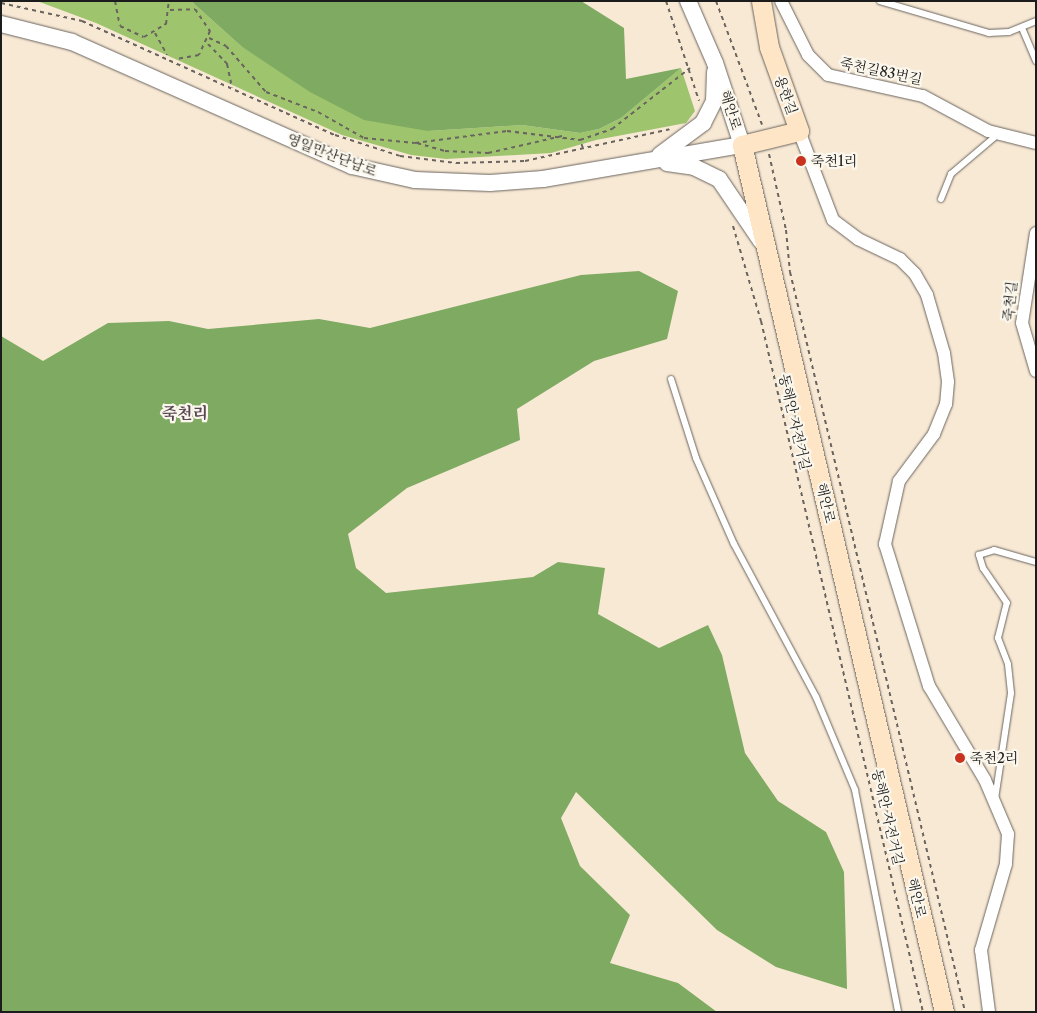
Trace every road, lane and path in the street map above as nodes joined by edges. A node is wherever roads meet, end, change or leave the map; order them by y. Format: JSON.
{"nodes":[{"id":1,"x":116,"y":1,"type":"edge"},
{"id":2,"x":169,"y":1,"type":"edge"},
{"id":3,"x":666,"y":1,"type":"edge"},
{"id":4,"x":688,"y":1,"type":"edge"},
{"id":5,"x":716,"y":1,"type":"edge"},
{"id":6,"x":761,"y":1,"type":"edge"},
{"id":7,"x":781,"y":1,"type":"edge"},
{"id":8,"x":880,"y":1,"type":"edge"},
{"id":9,"x":1,"y":3,"type":"edge"},
{"id":10,"x":170,"y":10,"type":"junction"},
{"id":11,"x":1036,"y":20,"type":"edge"},
{"id":12,"x":1,"y":24,"type":"edge"},
{"id":13,"x":1022,"y":28,"type":"junction"},
{"id":14,"x":155,"y":34,"type":"junction"},
{"id":15,"x":209,"y":38,"type":"junction"},
{"id":16,"x":208,"y":44,"type":"junction"},
{"id":17,"x":172,"y":59,"type":"junction"},
{"id":18,"x":1036,"y":61,"type":"edge"},
{"id":19,"x":715,"y":62,"type":"junction"},
{"id":20,"x":691,"y":67,"type":"junction"},
{"id":21,"x":232,"y":88,"type":"junction"},
{"id":22,"x":703,"y":123,"type":"junction"},
{"id":23,"x":679,"y":128,"type":"dead end"},
{"id":24,"x":799,"y":131,"type":"junction"},
{"id":25,"x":997,"y":134,"type":"junction"},
{"id":26,"x":562,"y":136,"type":"junction"},
{"id":27,"x":766,"y":139,"type":"junction"},
{"id":28,"x":580,"y":140,"type":"junction"},
{"id":29,"x":415,"y":142,"type":"junction"},
{"id":30,"x":1036,"y":142,"type":"edge"},
{"id":31,"x":742,"y":145,"type":"junction"},
{"id":32,"x":583,"y":148,"type":"junction"},
{"id":33,"x":647,"y":161,"type":"junction"},
{"id":34,"x":941,"y":199,"type":"dead end"},
{"id":35,"x":731,"y":218,"type":"dead end"},
{"id":36,"x":1036,"y":233,"type":"edge"},
{"id":37,"x":768,"y":254,"type":"junction"},
{"id":38,"x":1036,"y":371,"type":"edge"},
{"id":39,"x":671,"y":379,"type":"dead end"},
{"id":40,"x":1036,"y":562,"type":"edge"},
{"id":41,"x":995,"y":799,"type":"junction"},
{"id":42,"x":898,"y":1012,"type":"edge"},
{"id":43,"x":923,"y":1012,"type":"edge"},
{"id":44,"x":944,"y":1012,"type":"edge"},
{"id":45,"x":965,"y":1012,"type":"edge"},
{"id":46,"x":989,"y":1012,"type":"edge"}],
"edges":[{"from":1,"to":14,"type":"path"},
{"from":2,"to":10,"type":"path"},
{"from":3,"to":20,"type":"path"},
{"from":4,"to":19,"type":"street","name":"해안로"},
{"from":5,"to":27,"type":"path"},
{"from":6,"to":24,"type":"main road","name":"용한길"},
{"from":7,"to":25,"type":"street","name":"죽천길83번길"},
{"from":8,"to":13,"type":"lane"},
{"from":9,"to":17,"type":"path"},
{"from":10,"to":14,"type":"path"},
{"from":10,"to":15,"type":"path"},
{"from":11,"to":13,"type":"lane"},
{"from":12,"to":33,"type":"street","name":"영일만산단남로"},
{"from":13,"to":18,"type":"lane"},
{"from":14,"to":17,"type":"path"},
{"from":15,"to":16,"type":"path"},
{"from":15,"to":29,"type":"path"},
{"from":16,"to":17,"type":"path"},
{"from":16,"to":21,"type":"path"},
{"from":17,"to":21,"type":"path"},
{"from":19,"to":22,"type":"street"},
{"from":19,"to":31,"type":"street","name":"해안로"},
{"from":20,"to":22,"type":"path"},
{"from":20,"to":28,"type":"path"},
{"from":21,"to":32,"type":"path"},
{"from":22,"to":33,"type":"street"},
{"from":23,"to":32,"type":"path"},
{"from":24,"to":27,"type":"main road","name":"용한길"},
{"from":24,"to":41,"type":"street"},
{"from":25,"to":30,"type":"street","name":"죽천길83번길"},
{"from":25,"to":34,"type":"lane"},
{"from":26,"to":28,"type":"path"},
{"from":26,"to":29,"type":"path"},
{"from":26,"to":29,"type":"path"},
{"from":27,"to":31,"type":"main road","name":"용한길"},
{"from":27,"to":45,"type":"path"},
{"from":28,"to":32,"type":"path"},
{"from":31,"to":33,"type":"street","name":"영일만산단남로"},
{"from":31,"to":37,"type":"main road","name":"해안로"},
{"from":33,"to":37,"type":"street"},
{"from":35,"to":43,"type":"path","name":"동해안 자전거길"},
{"from":36,"to":38,"type":"street","name":"죽천길"},
{"from":37,"to":44,"type":"main road","name":"해안로"},
{"from":39,"to":42,"type":"lane"},
{"from":40,"to":41,"type":"lane"},
{"from":41,"to":46,"type":"street"}]}
